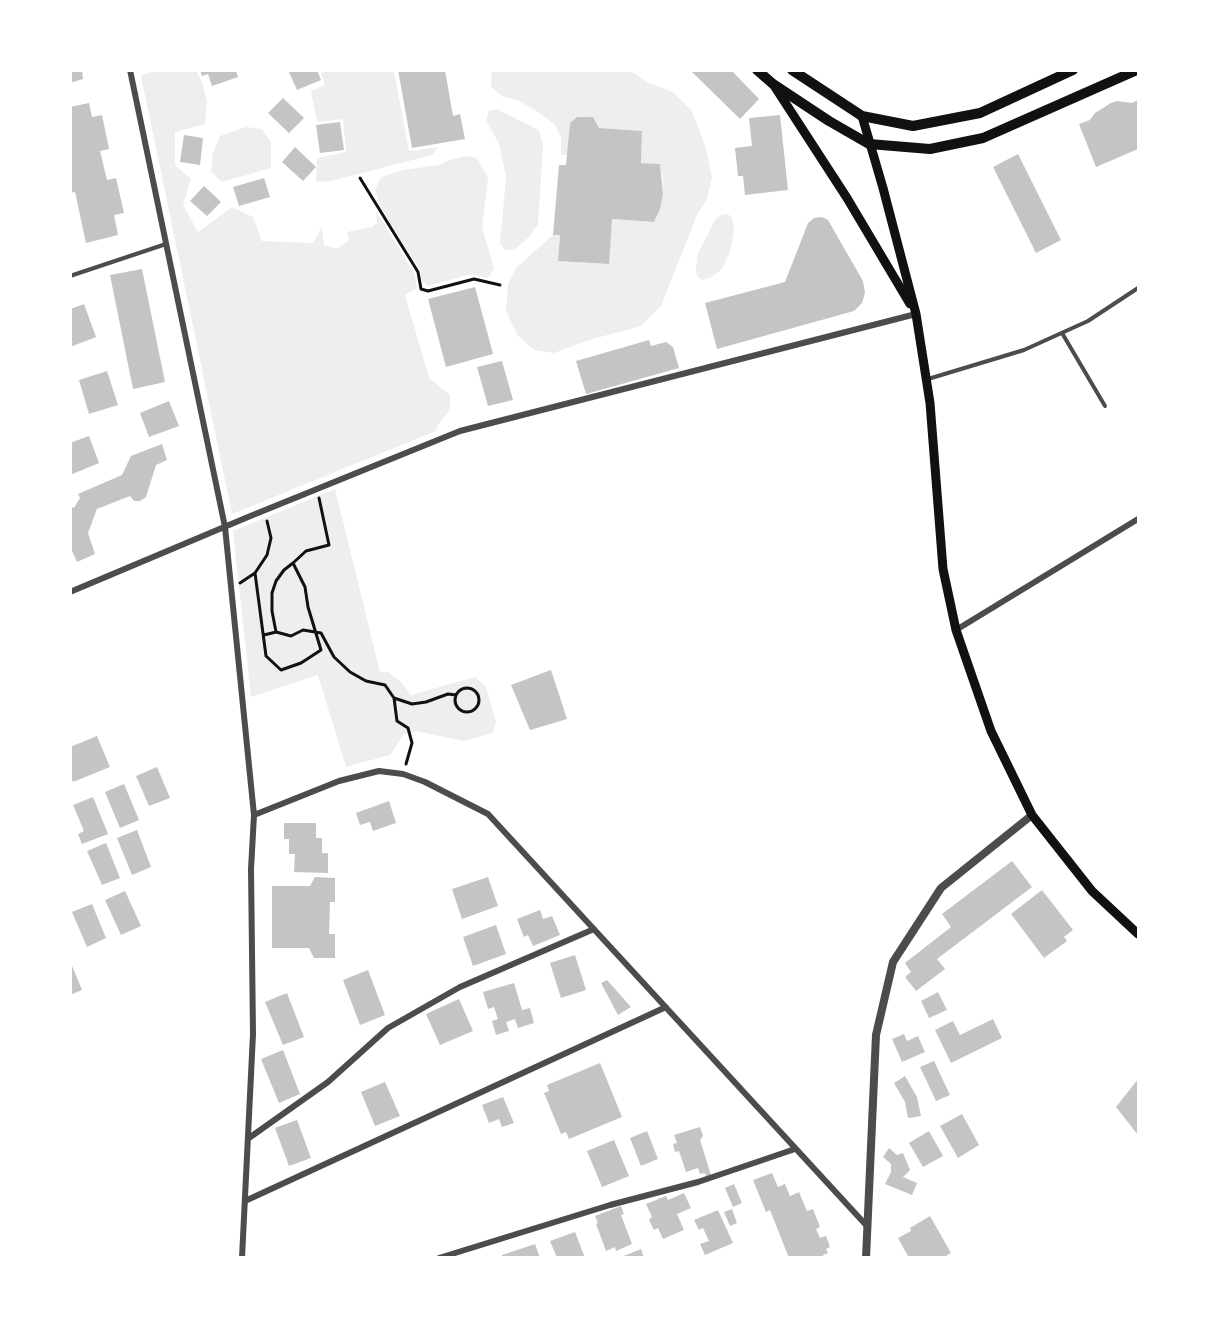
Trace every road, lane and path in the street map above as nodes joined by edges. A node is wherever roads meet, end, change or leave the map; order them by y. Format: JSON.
{"nodes":[{"id":1,"x":130,"y":70,"type":"edge"},
{"id":2,"x":757,"y":70,"type":"edge"},
{"id":3,"x":792,"y":70,"type":"edge"},
{"id":4,"x":1073,"y":70,"type":"edge"},
{"id":5,"x":1137,"y":70,"type":"edge"},
{"id":6,"x":773,"y":84,"type":"junction"},
{"id":7,"x":862,"y":116,"type":"junction"},
{"id":8,"x":869,"y":144,"type":"junction"},
{"id":9,"x":360,"y":178,"type":"dead end"},
{"id":10,"x":166,"y":244,"type":"junction"},
{"id":11,"x":70,"y":276,"type":"edge"},
{"id":12,"x":500,"y":285,"type":"dead end"},
{"id":13,"x":1138,"y":288,"type":"edge"},
{"id":14,"x":916,"y":314,"type":"junction"},
{"id":15,"x":1062,"y":333,"type":"junction"},
{"id":16,"x":927,"y":380,"type":"junction"},
{"id":17,"x":1105,"y":406,"type":"dead end"},
{"id":18,"x":317,"y":489,"type":"junction"},
{"id":19,"x":265,"y":510,"type":"junction"},
{"id":20,"x":1138,"y":519,"type":"edge"},
{"id":21,"x":225,"y":527,"type":"junction"},
{"id":22,"x":293,"y":563,"type":"junction"},
{"id":23,"x":255,"y":573,"type":"junction"},
{"id":24,"x":231,"y":586,"type":"junction"},
{"id":25,"x":70,"y":592,"type":"edge"},
{"id":26,"x":956,"y":630,"type":"junction"},
{"id":27,"x":276,"y":632,"type":"junction"},
{"id":28,"x":316,"y":632,"type":"junction"},
{"id":29,"x":264,"y":634,"type":"junction"},
{"id":30,"x":456,"y":695,"type":"junction"},
{"id":31,"x":394,"y":698,"type":"junction"},
{"id":32,"x":403,"y":774,"type":"junction"},
{"id":33,"x":254,"y":814,"type":"junction"},
{"id":34,"x":1032,"y":815,"type":"junction"},
{"id":35,"x":594,"y":929,"type":"junction"},
{"id":36,"x":1138,"y":934,"type":"edge"},
{"id":37,"x":666,"y":1007,"type":"junction"},
{"id":38,"x":249,"y":1138,"type":"junction"},
{"id":39,"x":795,"y":1149,"type":"junction"},
{"id":40,"x":245,"y":1200,"type":"junction"},
{"id":41,"x":866,"y":1225,"type":"junction"},
{"id":42,"x":242,"y":1257,"type":"edge"},
{"id":43,"x":439,"y":1257,"type":"edge"},
{"id":44,"x":866,"y":1257,"type":"edge"}],
"edges":[{"from":1,"to":10,"type":"street"},
{"from":2,"to":6,"type":"main road"},
{"from":3,"to":7,"type":"main road"},
{"from":4,"to":7,"type":"main road"},
{"from":5,"to":8,"type":"main road"},
{"from":6,"to":8,"type":"main road"},
{"from":6,"to":14,"type":"main road"},
{"from":7,"to":8,"type":"main road"},
{"from":8,"to":14,"type":"main road"},
{"from":9,"to":12,"type":"path"},
{"from":10,"to":11,"type":"lane"},
{"from":10,"to":21,"type":"street"},
{"from":13,"to":15,"type":"lane"},
{"from":14,"to":16,"type":"main road"},
{"from":14,"to":18,"type":"street"},
{"from":15,"to":16,"type":"lane"},
{"from":15,"to":17,"type":"lane"},
{"from":16,"to":26,"type":"main road"},
{"from":18,"to":19,"type":"street"},
{"from":18,"to":22,"type":"path"},
{"from":19,"to":21,"type":"street"},
{"from":19,"to":23,"type":"path"},
{"from":20,"to":26,"type":"street"},
{"from":21,"to":24,"type":"street"},
{"from":21,"to":25,"type":"street"},
{"from":22,"to":27,"type":"path"},
{"from":22,"to":28,"type":"path"},
{"from":23,"to":24,"type":"path"},
{"from":23,"to":29,"type":"path"},
{"from":24,"to":33,"type":"street"},
{"from":26,"to":34,"type":"main road"},
{"from":27,"to":28,"type":"path"},
{"from":27,"to":29,"type":"path"},
{"from":28,"to":29,"type":"path"},
{"from":28,"to":31,"type":"path"},
{"from":30,"to":30,"type":"path"},
{"from":30,"to":31,"type":"path"},
{"from":31,"to":32,"type":"path"},
{"from":32,"to":33,"type":"street"},
{"from":32,"to":35,"type":"street"},
{"from":33,"to":38,"type":"street"},
{"from":34,"to":36,"type":"main road"},
{"from":34,"to":41,"type":"street"},
{"from":35,"to":37,"type":"street"},
{"from":35,"to":38,"type":"street"},
{"from":37,"to":39,"type":"street"},
{"from":37,"to":40,"type":"street"},
{"from":38,"to":40,"type":"street"},
{"from":39,"to":41,"type":"street"},
{"from":39,"to":43,"type":"street"},
{"from":40,"to":42,"type":"street"},
{"from":41,"to":44,"type":"street"}]}
